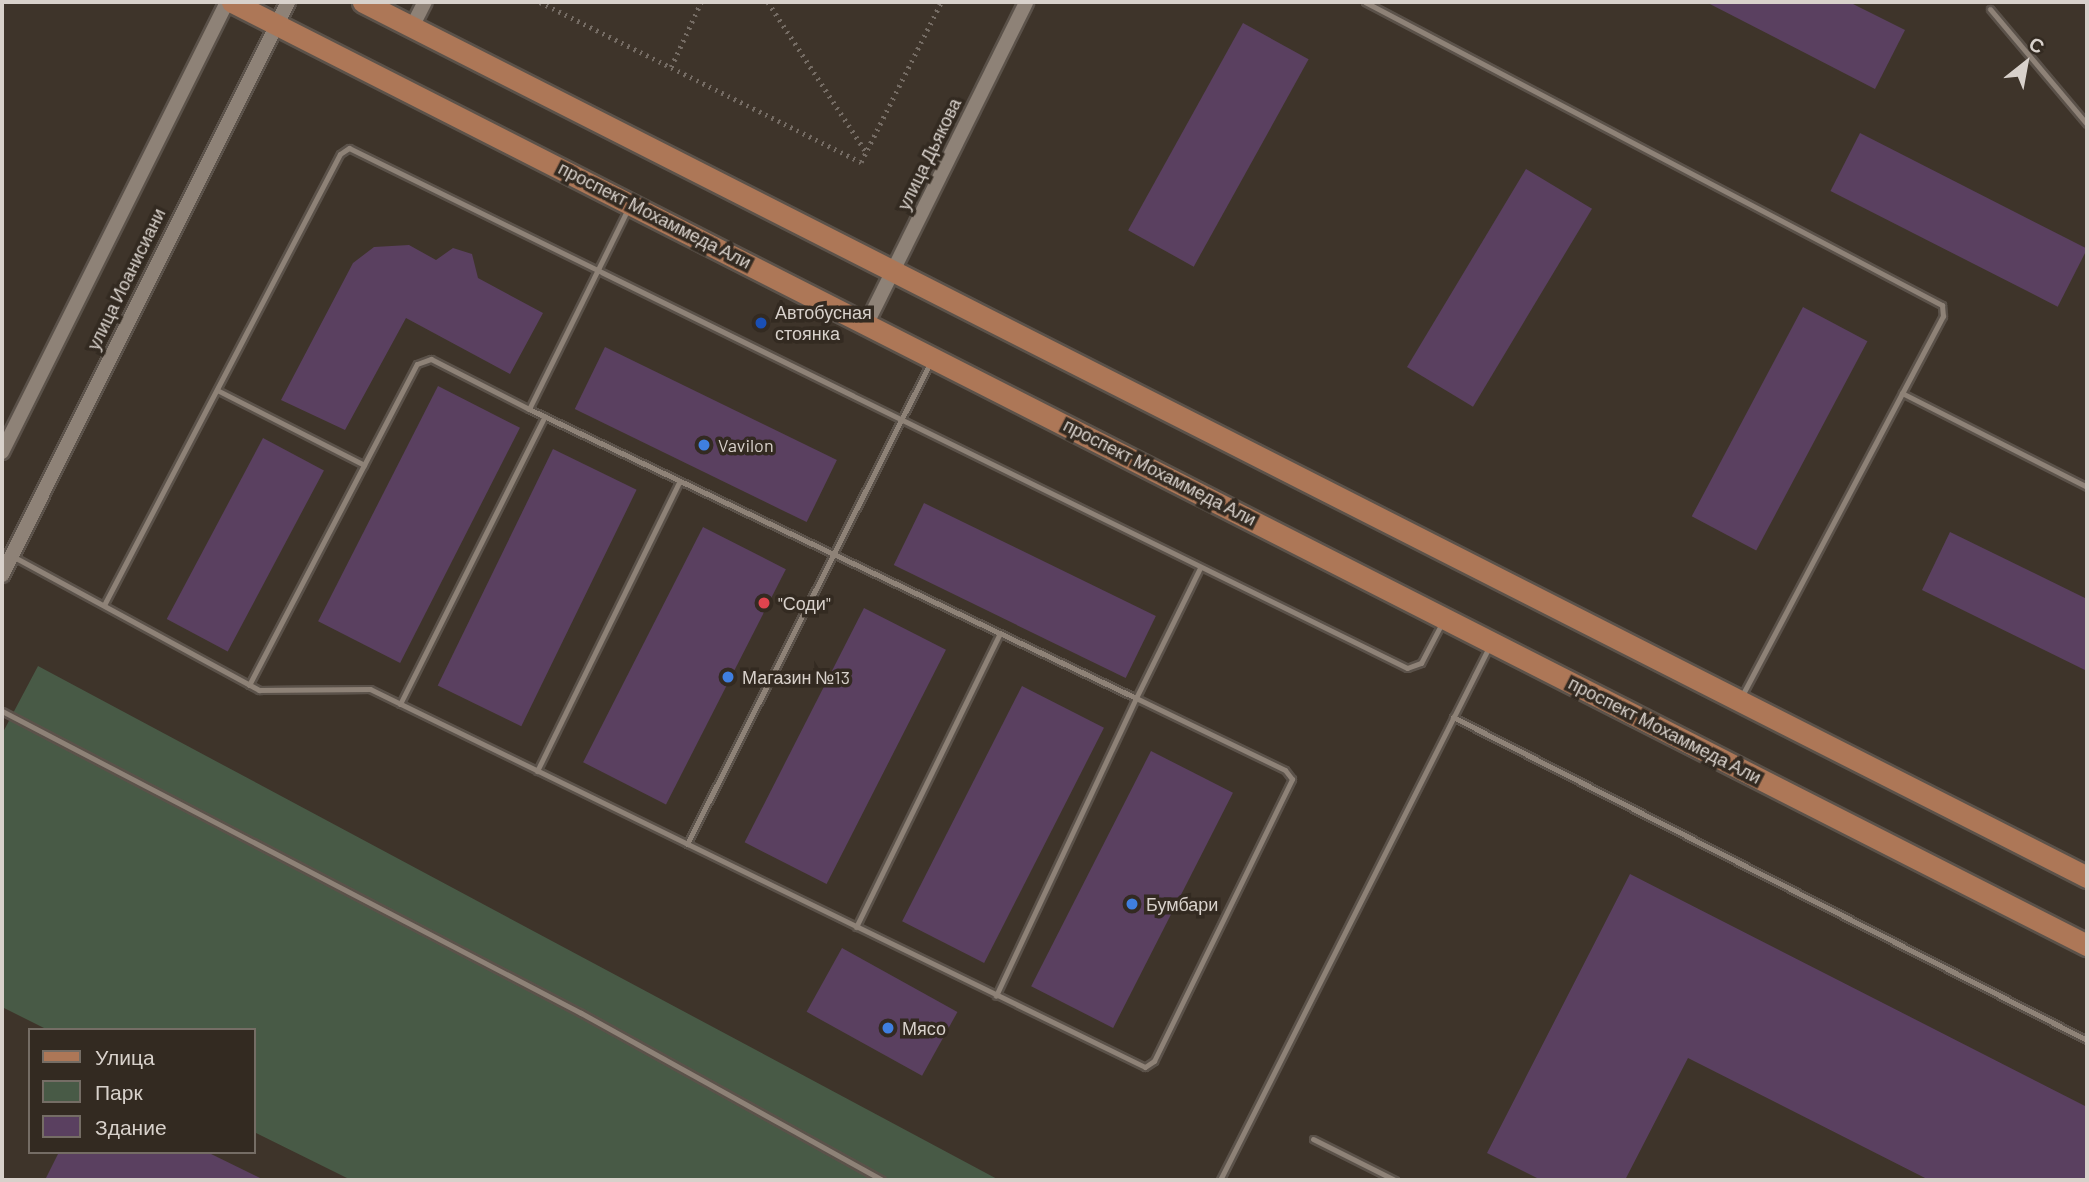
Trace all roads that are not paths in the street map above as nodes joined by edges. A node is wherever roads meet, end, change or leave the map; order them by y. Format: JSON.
{"nodes":[{"id":1,"x":230,"y":2,"type":"edge"},
{"id":2,"x":288,"y":2,"type":"edge"},
{"id":3,"x":363,"y":2,"type":"edge"},
{"id":4,"x":425,"y":2,"type":"edge"},
{"id":5,"x":1026,"y":2,"type":"edge"},
{"id":6,"x":1365,"y":2,"type":"edge"},
{"id":7,"x":1990,"y":9,"type":"dead end"},
{"id":8,"x":275,"y":24,"type":"junction"},
{"id":9,"x":412,"y":27,"type":"junction"},
{"id":10,"x":2087,"y":124,"type":"edge"},
{"id":11,"x":631,"y":204,"type":"junction"},
{"id":12,"x":894,"y":268,"type":"junction"},
{"id":13,"x":598,"y":270,"type":"junction"},
{"id":14,"x":867,"y":323,"type":"junction"},
{"id":15,"x":933,"y":357,"type":"junction"},
{"id":16,"x":216,"y":390,"type":"junction"},
{"id":17,"x":1902,"y":393,"type":"junction"},
{"id":18,"x":529,"y":409,"type":"junction"},
{"id":19,"x":545,"y":416,"type":"junction"},
{"id":20,"x":901,"y":419,"type":"junction"},
{"id":21,"x":2,"y":452,"type":"edge"},
{"id":22,"x":363,"y":465,"type":"junction"},
{"id":23,"x":680,"y":481,"type":"junction"},
{"id":24,"x":2087,"y":487,"type":"edge"},
{"id":25,"x":833,"y":554,"type":"junction"},
{"id":26,"x":12,"y":555,"type":"junction"},
{"id":27,"x":1200,"y":568,"type":"junction"},
{"id":28,"x":2,"y":575,"type":"edge"},
{"id":29,"x":104,"y":605,"type":"junction"},
{"id":30,"x":1445,"y":617,"type":"junction"},
{"id":31,"x":1000,"y":633,"type":"junction"},
{"id":32,"x":1492,"y":641,"type":"junction"},
{"id":33,"x":249,"y":685,"type":"junction"},
{"id":34,"x":1136,"y":698,"type":"junction"},
{"id":35,"x":1740,"y":698,"type":"junction"},
{"id":36,"x":400,"y":704,"type":"junction"},
{"id":37,"x":2,"y":711,"type":"edge"},
{"id":38,"x":1453,"y":717,"type":"junction"},
{"id":39,"x":537,"y":771,"type":"junction"},
{"id":40,"x":687,"y":844,"type":"junction"},
{"id":41,"x":2087,"y":877,"type":"edge"},
{"id":42,"x":856,"y":927,"type":"junction"},
{"id":43,"x":2087,"y":945,"type":"edge"},
{"id":44,"x":996,"y":996,"type":"junction"},
{"id":45,"x":2087,"y":1040,"type":"edge"},
{"id":46,"x":1313,"y":1139,"type":"dead end"},
{"id":47,"x":882,"y":1180,"type":"edge"},
{"id":48,"x":1220,"y":1180,"type":"edge"},
{"id":49,"x":1395,"y":1180,"type":"edge"}],
"edges":[{"from":1,"to":8,"type":"main road","name":"проспект Мохаммеда Али"},
{"from":1,"to":21,"type":"main road"},
{"from":2,"to":8,"type":"main road","name":"улица Иоанисиани"},
{"from":3,"to":9,"type":"main road"},
{"from":4,"to":9,"type":"main road"},
{"from":5,"to":12,"type":"main road","name":"улица Дьякова"},
{"from":6,"to":17,"type":"lane"},
{"from":7,"to":10,"type":"lane"},
{"from":8,"to":11,"type":"main road","name":"проспект Мохаммеда Али"},
{"from":8,"to":26,"type":"main road","name":"улица Иоанисиани"},
{"from":9,"to":12,"type":"main road"},
{"from":11,"to":13,"type":"lane"},
{"from":11,"to":14,"type":"main road","name":"проспект Мохаммеда Али"},
{"from":12,"to":14,"type":"main road","name":"улица Дьякова"},
{"from":12,"to":35,"type":"main road"},
{"from":13,"to":16,"type":"lane"},
{"from":13,"to":18,"type":"lane"},
{"from":13,"to":20,"type":"lane"},
{"from":14,"to":15,"type":"main road","name":"проспект Мохаммеда Али"},
{"from":15,"to":20,"type":"lane"},
{"from":15,"to":30,"type":"main road","name":"проспект Мохаммеда Али"},
{"from":16,"to":22,"type":"lane"},
{"from":16,"to":29,"type":"lane"},
{"from":17,"to":24,"type":"lane"},
{"from":17,"to":35,"type":"lane"},
{"from":18,"to":19,"type":"lane"},
{"from":18,"to":22,"type":"lane"},
{"from":19,"to":23,"type":"lane"},
{"from":19,"to":36,"type":"lane"},
{"from":20,"to":25,"type":"lane"},
{"from":20,"to":27,"type":"lane"},
{"from":22,"to":33,"type":"lane"},
{"from":23,"to":25,"type":"lane"},
{"from":23,"to":39,"type":"lane"},
{"from":25,"to":31,"type":"lane"},
{"from":25,"to":40,"type":"lane"},
{"from":26,"to":28,"type":"main road","name":"улица Иоанисиани"},
{"from":26,"to":29,"type":"lane"},
{"from":27,"to":30,"type":"lane"},
{"from":27,"to":34,"type":"lane"},
{"from":29,"to":33,"type":"lane"},
{"from":30,"to":32,"type":"main road","name":"проспект Мохаммеда Али"},
{"from":31,"to":34,"type":"lane"},
{"from":31,"to":42,"type":"lane"},
{"from":32,"to":38,"type":"lane"},
{"from":32,"to":43,"type":"main road","name":"проспект Мохаммеда Али"},
{"from":33,"to":36,"type":"lane"},
{"from":34,"to":44,"type":"lane"},
{"from":34,"to":44,"type":"lane"},
{"from":35,"to":41,"type":"main road"},
{"from":36,"to":39,"type":"lane"},
{"from":37,"to":47,"type":"lane"},
{"from":38,"to":45,"type":"lane"},
{"from":38,"to":48,"type":"lane"},
{"from":39,"to":40,"type":"lane"},
{"from":40,"to":42,"type":"lane"},
{"from":42,"to":44,"type":"lane"},
{"from":46,"to":49,"type":"lane"}]}
